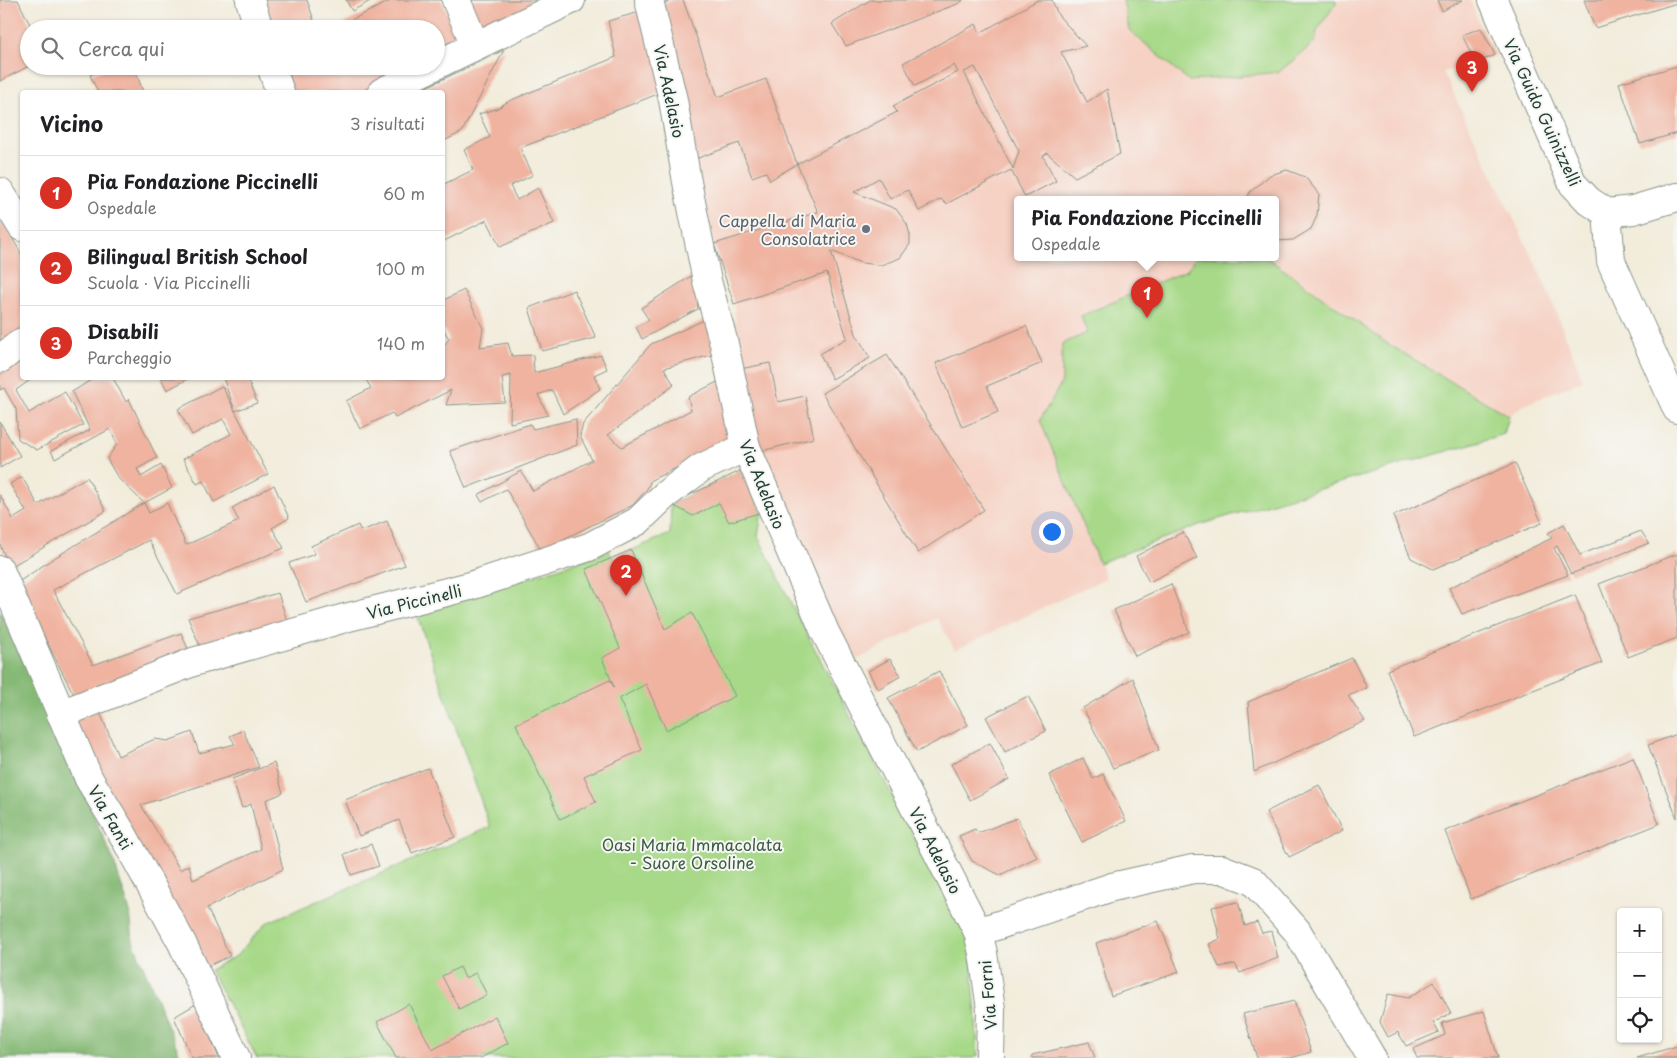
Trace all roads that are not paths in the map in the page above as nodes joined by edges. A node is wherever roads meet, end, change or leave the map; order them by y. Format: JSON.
{"nodes":[{"id":1,"x":250,"y":0,"type":"edge"},
{"id":2,"x":456,"y":0,"type":"edge"},
{"id":3,"x":571,"y":0,"type":"edge"},
{"id":4,"x":649,"y":0,"type":"edge"},
{"id":5,"x":1493,"y":0,"type":"edge"},
{"id":6,"x":256,"y":20,"type":"edge"},
{"id":7,"x":475,"y":45,"type":"junction"},
{"id":8,"x":445,"y":61,"type":"edge"},
{"id":9,"x":275,"y":75,"type":"edge"},
{"id":10,"x":417,"y":75,"type":"edge"},
{"id":11,"x":279,"y":90,"type":"edge"},
{"id":12,"x":386,"y":90,"type":"edge"},
{"id":13,"x":0,"y":192,"type":"edge"},
{"id":14,"x":1677,"y":196,"type":"edge"},
{"id":15,"x":1607,"y":213,"type":"junction"},
{"id":16,"x":20,"y":223,"type":"edge"},
{"id":17,"x":20,"y":344,"type":"edge"},
{"id":18,"x":0,"y":359,"type":"edge"},
{"id":19,"x":1677,"y":409,"type":"edge"},
{"id":20,"x":746,"y":447,"type":"junction"},
{"id":21,"x":0,"y":570,"type":"edge"},
{"id":22,"x":61,"y":714,"type":"junction"},
{"id":23,"x":978,"y":932,"type":"junction"},
{"id":24,"x":236,"y":1058,"type":"edge"},
{"id":25,"x":990,"y":1058,"type":"edge"},
{"id":26,"x":1372,"y":1058,"type":"edge"}],
"edges":[{"from":1,"to":6,"type":"street"},
{"from":2,"to":7,"type":"street"},
{"from":3,"to":7,"type":"street"},
{"from":4,"to":20,"type":"street","name":"Via Adelasio"},
{"from":5,"to":15,"type":"street","name":"Via Guido Guinizzelli"},
{"from":7,"to":8,"type":"street"},
{"from":9,"to":11,"type":"street"},
{"from":10,"to":12,"type":"street"},
{"from":13,"to":16,"type":"street"},
{"from":14,"to":15,"type":"street"},
{"from":15,"to":19,"type":"street"},
{"from":17,"to":18,"type":"street"},
{"from":20,"to":22,"type":"street","name":"Via Piccinelli"},
{"from":20,"to":23,"type":"street","name":"Via Adelasio"},
{"from":21,"to":22,"type":"street","name":"Via Fanti"},
{"from":22,"to":24,"type":"street","name":"Via Fanti"},
{"from":23,"to":25,"type":"street","name":"Via Forni"},
{"from":23,"to":26,"type":"street"}]}
